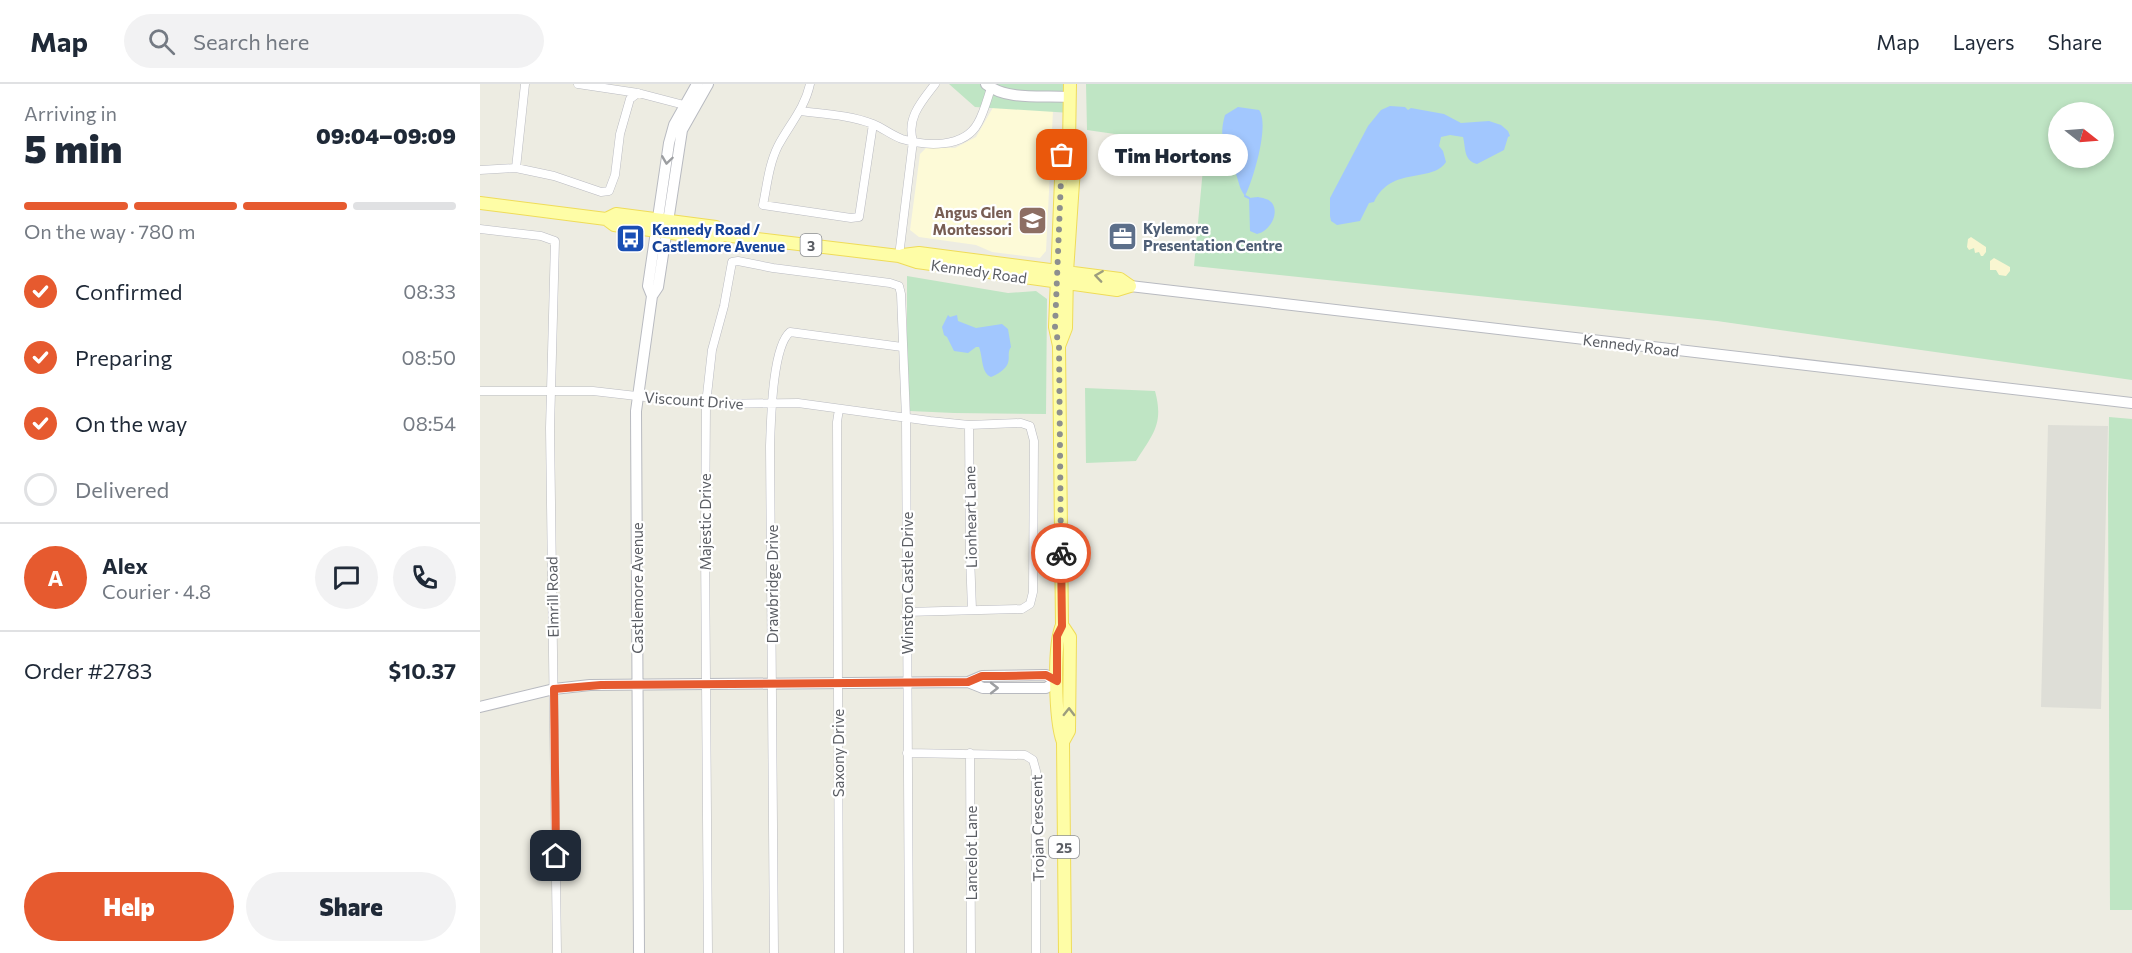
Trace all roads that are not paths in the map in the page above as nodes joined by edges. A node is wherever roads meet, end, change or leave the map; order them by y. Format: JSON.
{"nodes":[{"id":1,"x":525,"y":84,"type":"edge"},
{"id":2,"x":578,"y":84,"type":"edge"},
{"id":3,"x":697,"y":84,"type":"edge"},
{"id":4,"x":708,"y":84,"type":"edge"},
{"id":5,"x":810,"y":84,"type":"edge"},
{"id":6,"x":935,"y":84,"type":"edge"},
{"id":7,"x":988,"y":86,"type":"edge"},
{"id":8,"x":1070,"y":90,"type":"edge"},
{"id":9,"x":638,"y":93,"type":"junction"},
{"id":10,"x":689,"y":106,"type":"junction"},
{"id":11,"x":800,"y":111,"type":"junction"},
{"id":12,"x":873,"y":124,"type":"junction"},
{"id":13,"x":913,"y":141,"type":"junction"},
{"id":14,"x":516,"y":168,"type":"junction"},
{"id":15,"x":480,"y":170,"type":"edge"},
{"id":16,"x":480,"y":203,"type":"edge"},
{"id":17,"x":662,"y":226,"type":"junction"},
{"id":18,"x":480,"y":229,"type":"edge"},
{"id":19,"x":899,"y":256,"type":"junction"},
{"id":20,"x":1062,"y":277,"type":"junction"},
{"id":21,"x":899,"y":286,"type":"joint"},
{"id":22,"x":1130,"y":286,"type":"joint"},
{"id":23,"x":902,"y":348,"type":"junction"},
{"id":24,"x":480,"y":391,"type":"edge"},
{"id":25,"x":551,"y":391,"type":"junction"},
{"id":26,"x":638,"y":397,"type":"junction"},
{"id":27,"x":2132,"y":403,"type":"edge"},
{"id":28,"x":706,"y":404,"type":"junction"},
{"id":29,"x":772,"y":404,"type":"junction"},
{"id":30,"x":839,"y":409,"type":"junction"},
{"id":31,"x":906,"y":418,"type":"junction"},
{"id":32,"x":969,"y":425,"type":"junction"},
{"id":33,"x":972,"y":610,"type":"junction"},
{"id":34,"x":906,"y":612,"type":"junction"},
{"id":35,"x":1062,"y":626,"type":"junction"},
{"id":36,"x":1057,"y":681,"type":"junction"},
{"id":37,"x":772,"y":683,"type":"junction"},
{"id":38,"x":838,"y":683,"type":"junction"},
{"id":39,"x":907,"y":683,"type":"junction"},
{"id":40,"x":638,"y":685,"type":"junction"},
{"id":41,"x":706,"y":685,"type":"junction"},
{"id":42,"x":554,"y":689,"type":"junction"},
{"id":43,"x":480,"y":707,"type":"edge"},
{"id":44,"x":1063,"y":742,"type":"junction"},
{"id":45,"x":907,"y":753,"type":"junction"},
{"id":46,"x":970,"y":753,"type":"junction"},
{"id":47,"x":557,"y":953,"type":"edge"},
{"id":48,"x":639,"y":953,"type":"edge"},
{"id":49,"x":708,"y":953,"type":"edge"},
{"id":50,"x":774,"y":953,"type":"edge"},
{"id":51,"x":840,"y":953,"type":"edge"},
{"id":52,"x":909,"y":953,"type":"edge"},
{"id":53,"x":971,"y":953,"type":"edge"},
{"id":54,"x":1036,"y":953,"type":"edge"},
{"id":55,"x":1065,"y":953,"type":"edge"}],
"edges":[{"from":1,"to":14,"type":"street"},
{"from":2,"to":9,"type":"street"},
{"from":3,"to":10,"type":"street"},
{"from":4,"to":10,"type":"street"},
{"from":5,"to":11,"type":"street"},
{"from":6,"to":13,"type":"street"},
{"from":7,"to":8,"type":"street"},
{"from":7,"to":13,"type":"street"},
{"from":8,"to":20,"type":"main road","number":"25"},
{"from":9,"to":10,"type":"street"},
{"from":9,"to":14,"type":"street"},
{"from":10,"to":17,"type":"street","name":"Castlemore Avenue"},
{"from":11,"to":12,"type":"street"},
{"from":11,"to":12,"type":"street"},
{"from":12,"to":13,"type":"street"},
{"from":13,"to":19,"type":"street"},
{"from":14,"to":15,"type":"street"},
{"from":16,"to":17,"type":"main road","name":"Kennedy Road","number":"3"},
{"from":17,"to":19,"type":"main road","name":"Kennedy Road","number":"3"},
{"from":17,"to":26,"type":"street","name":"Castlemore Avenue"},
{"from":18,"to":25,"type":"street","name":"Elmrill Road"},
{"from":19,"to":20,"type":"main road","name":"Kennedy Road","number":"3"},
{"from":20,"to":22,"type":"main road","name":"Kennedy Road","number":"3"},
{"from":20,"to":35,"type":"main road","number":"25"},
{"from":21,"to":23,"type":"street","name":"Winston Castle Drive"},
{"from":21,"to":28,"type":"street","name":"Majestic Drive"},
{"from":22,"to":27,"type":"street","name":"Kennedy Road","number":"3"},
{"from":23,"to":29,"type":"street","name":"Drawbridge Drive"},
{"from":23,"to":31,"type":"street","name":"Winston Castle Drive"},
{"from":24,"to":25,"type":"street","name":"Viscount Drive"},
{"from":25,"to":26,"type":"street","name":"Viscount Drive"},
{"from":25,"to":42,"type":"street","name":"Elmrill Road"},
{"from":26,"to":28,"type":"street","name":"Viscount Drive"},
{"from":26,"to":40,"type":"street","name":"Castlemore Avenue"},
{"from":28,"to":29,"type":"street","name":"Viscount Drive"},
{"from":28,"to":41,"type":"street","name":"Majestic Drive"},
{"from":29,"to":30,"type":"street","name":"Viscount Drive"},
{"from":29,"to":37,"type":"street","name":"Drawbridge Drive"},
{"from":30,"to":31,"type":"street","name":"Viscount Drive"},
{"from":30,"to":38,"type":"street","name":"Saxony Drive"},
{"from":31,"to":32,"type":"street","name":"Viscount Drive"},
{"from":31,"to":34,"type":"street","name":"Winston Castle Drive"},
{"from":32,"to":33,"type":"street","name":"Lionheart Lane"},
{"from":32,"to":33,"type":"street","name":"Viscount Drive"},
{"from":33,"to":34,"type":"street"},
{"from":34,"to":39,"type":"street","name":"Winston Castle Drive"},
{"from":35,"to":36,"type":"main road","number":"25"},
{"from":44,"to":35,"type":"main road","number":"25","one_way":true},
{"from":36,"to":39,"type":"street"},
{"from":36,"to":44,"type":"main road","number":"25"},
{"from":37,"to":38,"type":"street"},
{"from":37,"to":41,"type":"street"},
{"from":37,"to":50,"type":"street","name":"Drawbridge Drive"},
{"from":38,"to":39,"type":"street"},
{"from":38,"to":51,"type":"street","name":"Saxony Drive"},
{"from":39,"to":45,"type":"street","name":"Winston Castle Drive"},
{"from":40,"to":41,"type":"street"},
{"from":40,"to":42,"type":"street"},
{"from":40,"to":48,"type":"street","name":"Castlemore Avenue"},
{"from":41,"to":49,"type":"street","name":"Majestic Drive"},
{"from":42,"to":43,"type":"street"},
{"from":42,"to":47,"type":"street","name":"Elmrill Road"},
{"from":44,"to":55,"type":"main road","number":"25"},
{"from":45,"to":46,"type":"street","name":"Trojan Crescent"},
{"from":45,"to":52,"type":"street","name":"Winston Castle Drive"},
{"from":46,"to":53,"type":"street","name":"Lancelot Lane"},
{"from":46,"to":54,"type":"street","name":"Trojan Crescent"}]}
